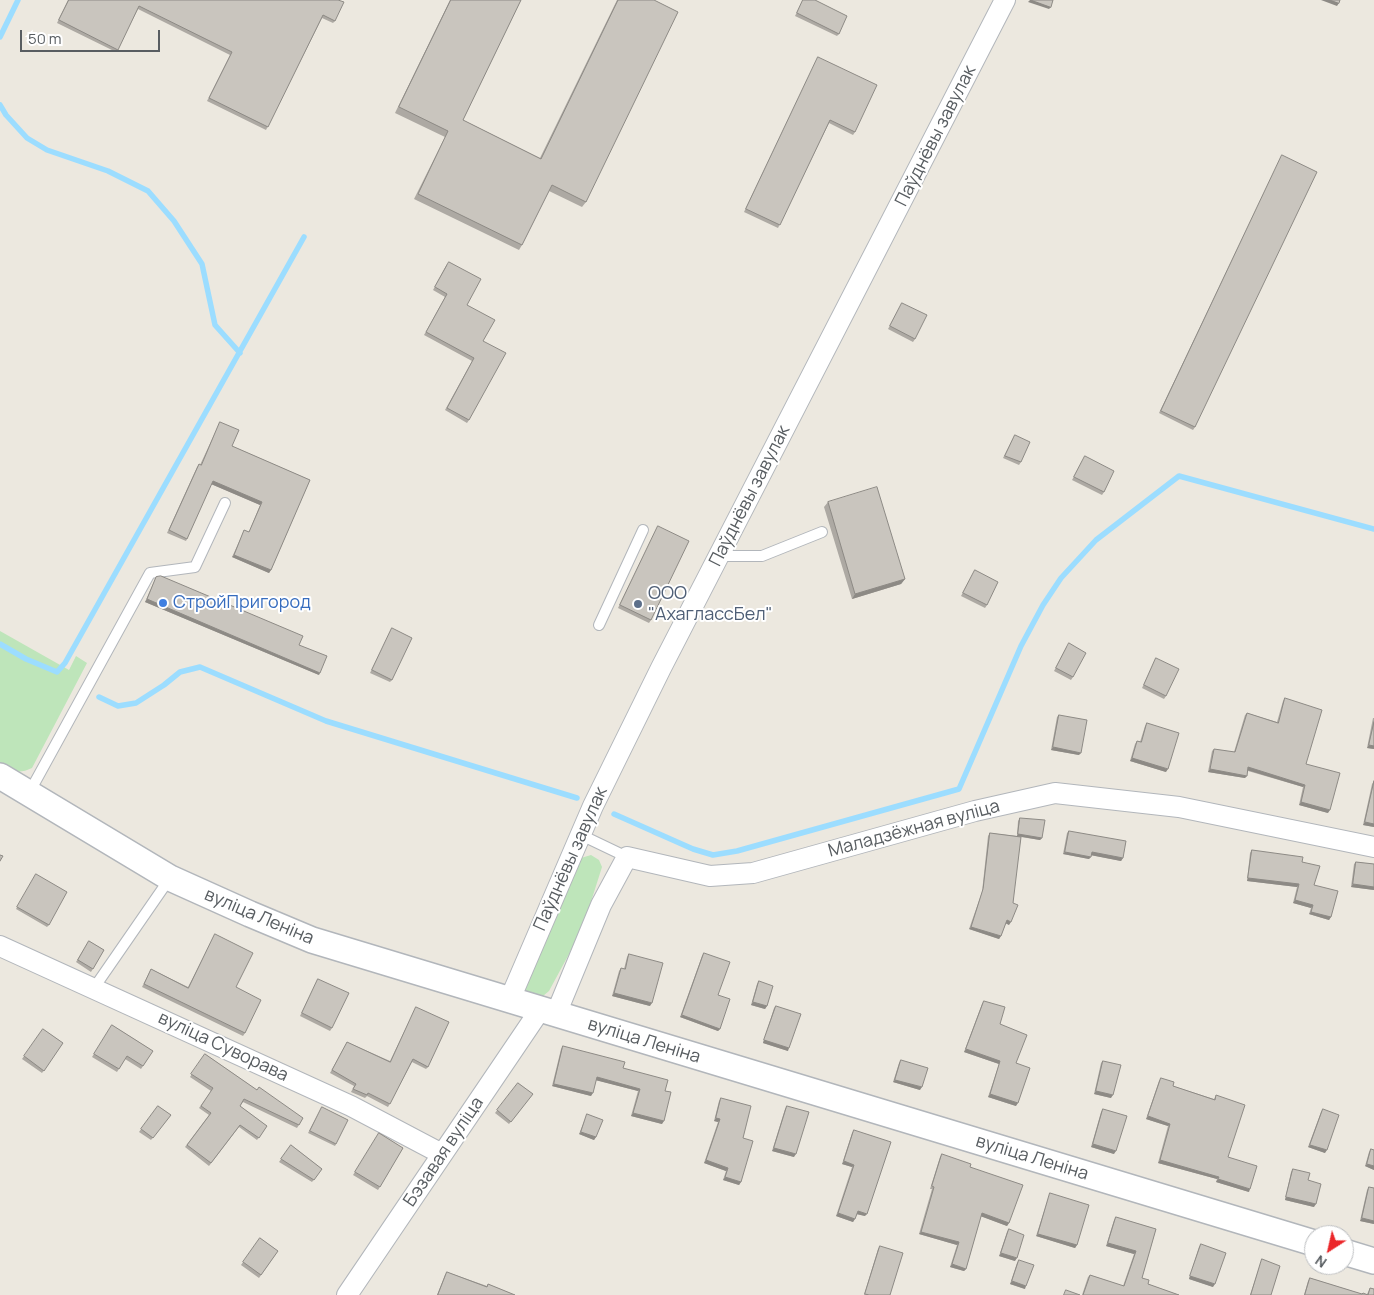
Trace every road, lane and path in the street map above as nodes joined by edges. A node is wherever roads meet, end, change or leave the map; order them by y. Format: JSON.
{"nodes":[{"id":1,"x":1005,"y":0,"type":"edge"},
{"id":2,"x":225,"y":503,"type":"dead end"},
{"id":3,"x":643,"y":530,"type":"dead end"},
{"id":4,"x":822,"y":532,"type":"dead end"},
{"id":5,"x":719,"y":556,"type":"junction"},
{"id":6,"x":599,"y":625,"type":"dead end"},
{"id":7,"x":0,"y":776,"type":"edge"},
{"id":8,"x":29,"y":793,"type":"junction"},
{"id":9,"x":581,"y":835,"type":"junction"},
{"id":10,"x":1374,"y":847,"type":"edge"},
{"id":11,"x":627,"y":856,"type":"junction"},
{"id":12,"x":170,"y":878,"type":"junction"},
{"id":13,"x":0,"y":946,"type":"edge"},
{"id":14,"x":94,"y":988,"type":"junction"},
{"id":15,"x":510,"y":999,"type":"junction"},
{"id":16,"x":548,"y":1012,"type":"junction"},
{"id":17,"x":442,"y":1154,"type":"junction"},
{"id":18,"x":1304,"y":1240,"type":"edge"},
{"id":19,"x":1354,"y":1255,"type":"edge"},
{"id":20,"x":1374,"y":1261,"type":"edge"},
{"id":21,"x":347,"y":1295,"type":"edge"}],
"edges":[{"from":1,"to":5,"type":"street","name":"Паўднёвы завулак"},
{"from":2,"to":8,"type":"lane"},
{"from":3,"to":6,"type":"lane"},
{"from":4,"to":5,"type":"lane"},
{"from":5,"to":9,"type":"street","name":"Паўднёвы завулак"},
{"from":7,"to":8,"type":"street","name":"вуліца Леніна"},
{"from":8,"to":12,"type":"street","name":"вуліца Леніна"},
{"from":9,"to":11,"type":"lane"},
{"from":9,"to":15,"type":"street","name":"Паўднёвы завулак"},
{"from":10,"to":11,"type":"street","name":"Маладзёжная вуліца"},
{"from":11,"to":16,"type":"street"},
{"from":12,"to":14,"type":"lane"},
{"from":12,"to":15,"type":"street","name":"вуліца Леніна"},
{"from":13,"to":14,"type":"street","name":"вуліца Суворава"},
{"from":14,"to":17,"type":"street","name":"вуліца Суворава"},
{"from":15,"to":16,"type":"street","name":"вуліца Леніна"},
{"from":16,"to":17,"type":"street","name":"Бэзавая вуліца"},
{"from":16,"to":18,"type":"street","name":"вуліца Леніна"},
{"from":17,"to":21,"type":"street","name":"Бэзавая вуліца"},
{"from":19,"to":20,"type":"street"}]}
